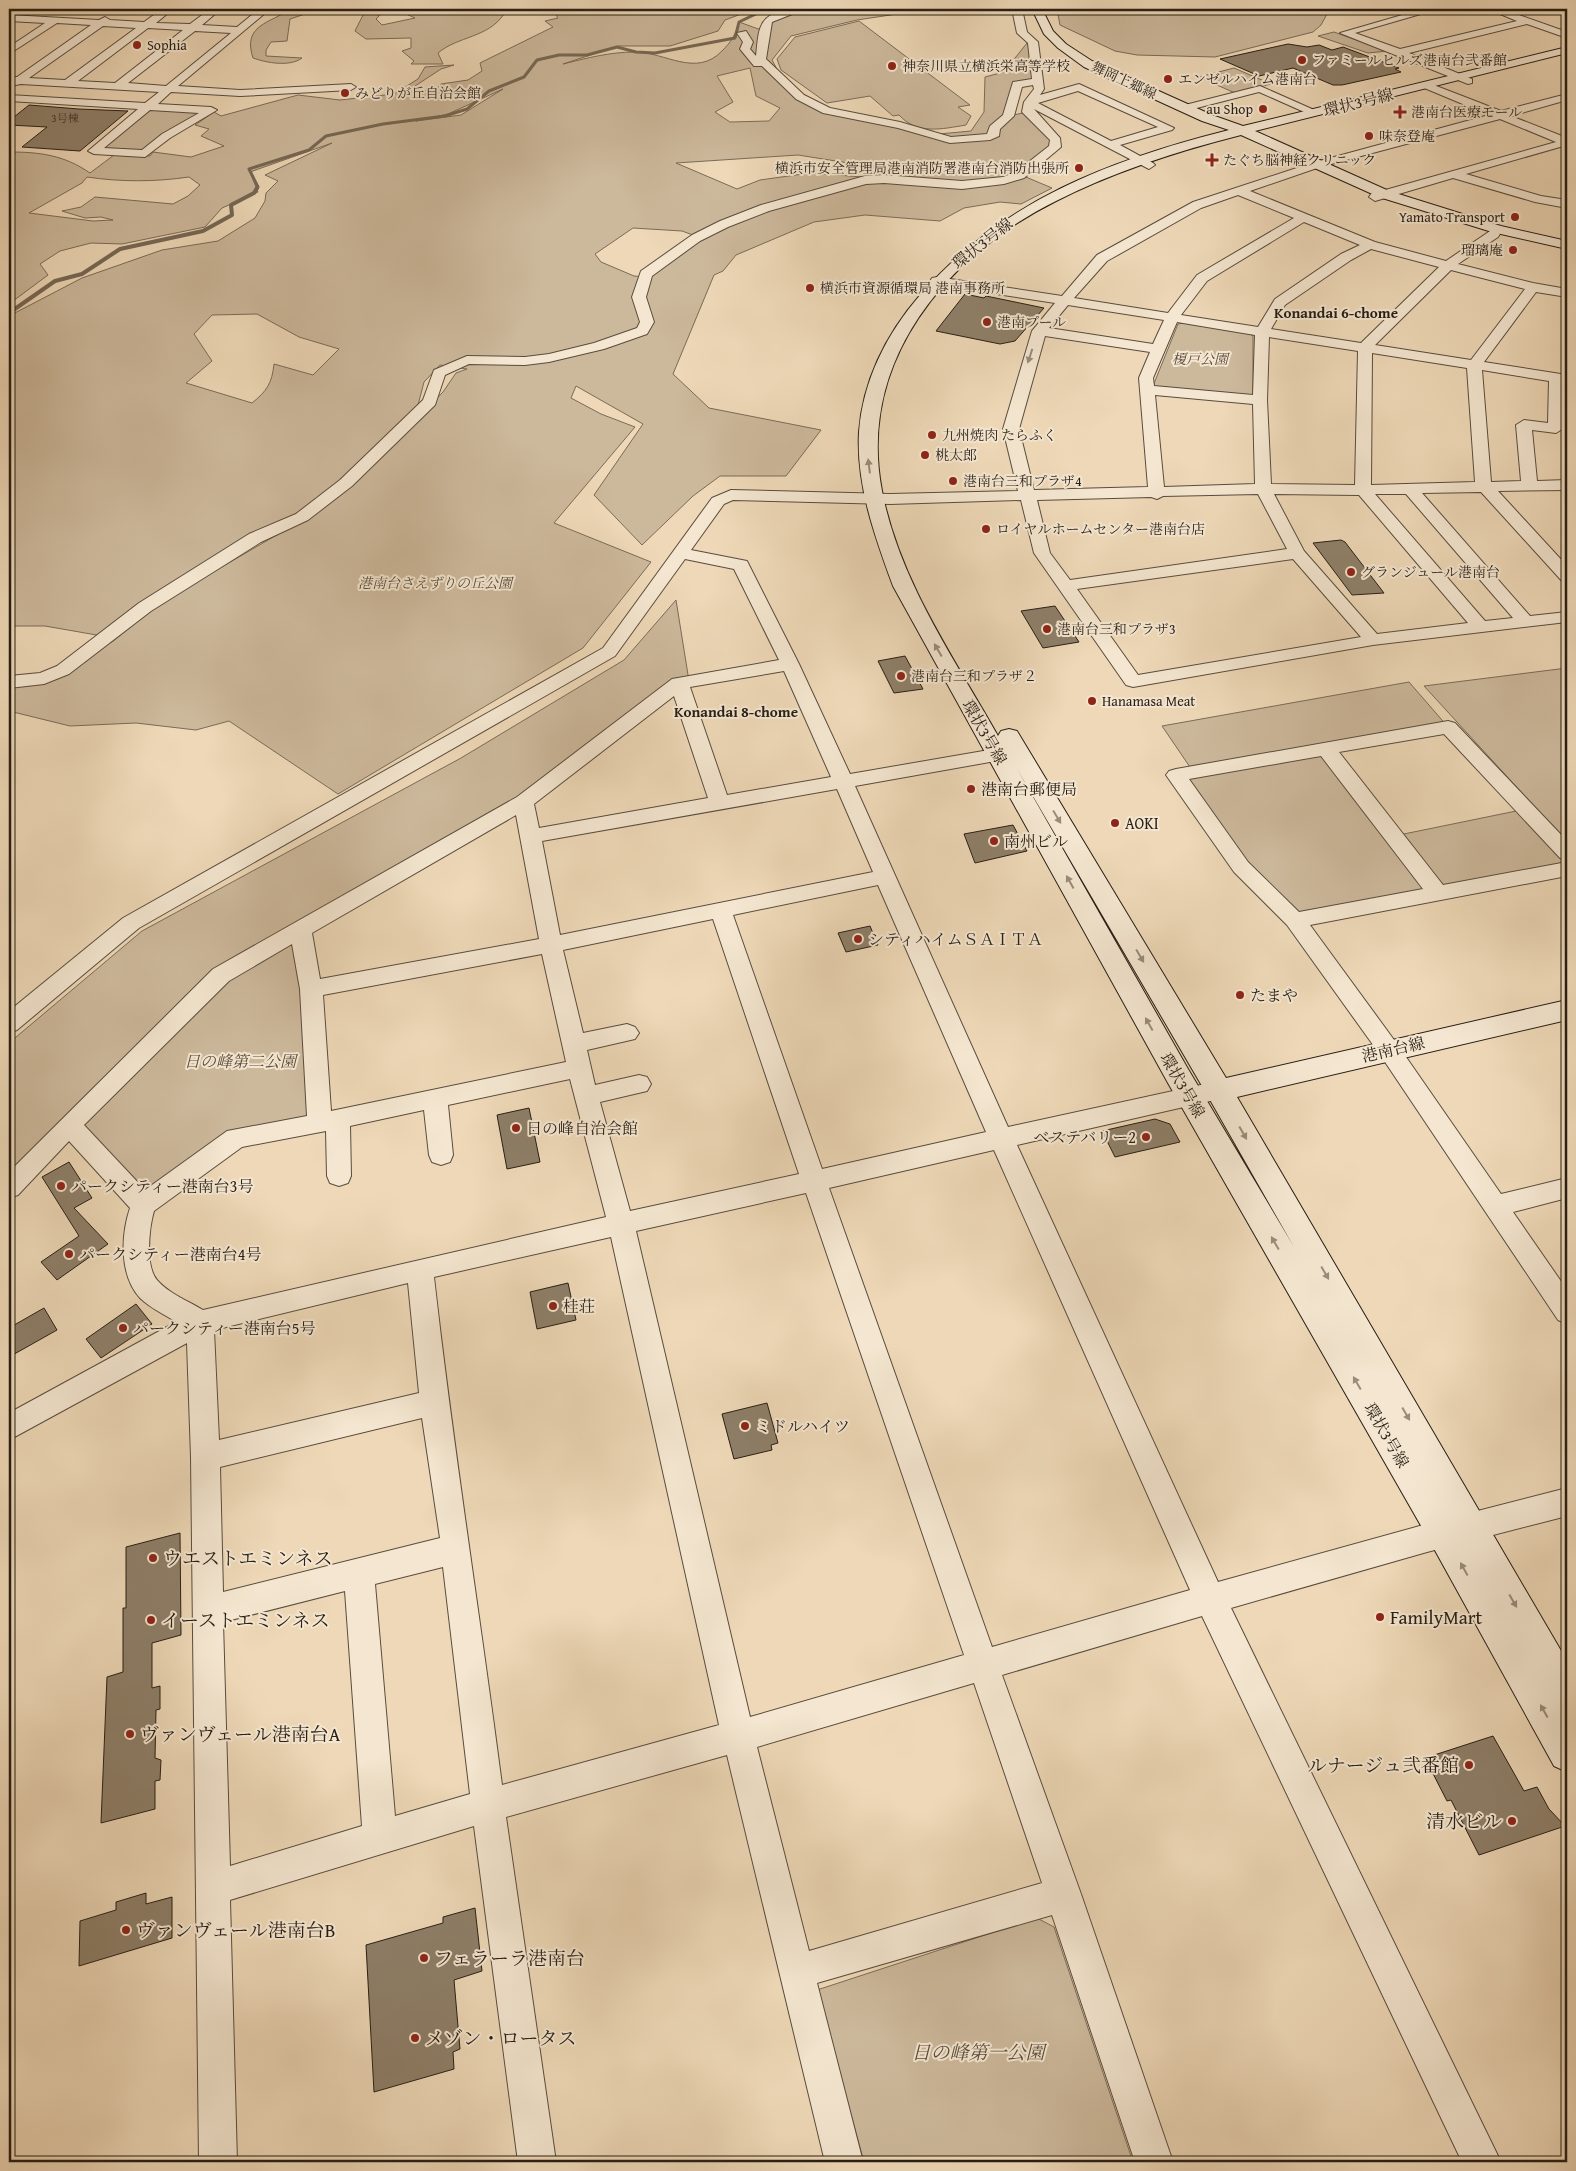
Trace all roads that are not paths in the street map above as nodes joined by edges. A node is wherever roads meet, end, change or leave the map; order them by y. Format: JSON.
{"nodes":[{"id":1,"x":25,"y":9,"type":"edge"},
{"id":2,"x":72,"y":9,"type":"edge"},
{"id":3,"x":168,"y":9,"type":"edge"},
{"id":4,"x":216,"y":9,"type":"edge"},
{"id":5,"x":265,"y":9,"type":"edge"},
{"id":6,"x":772,"y":9,"type":"edge"},
{"id":7,"x":800,"y":9,"type":"edge"},
{"id":8,"x":1017,"y":9,"type":"edge"},
{"id":9,"x":1037,"y":9,"type":"edge"},
{"id":10,"x":1433,"y":9,"type":"edge"},
{"id":11,"x":1493,"y":9,"type":"edge"},
{"id":12,"x":760,"y":13,"type":"dead end"},
{"id":13,"x":114,"y":14,"type":"dead end"},
{"id":14,"x":9,"y":18,"type":"edge"},
{"id":15,"x":54,"y":20,"type":"junction"},
{"id":16,"x":1529,"y":21,"type":"junction"},
{"id":17,"x":101,"y":23,"type":"junction"},
{"id":18,"x":146,"y":25,"type":"junction"},
{"id":19,"x":192,"y":28,"type":"junction"},
{"id":20,"x":239,"y":30,"type":"junction"},
{"id":21,"x":742,"y":33,"type":"dead end"},
{"id":22,"x":1567,"y":35,"type":"edge"},
{"id":23,"x":1567,"y":50,"type":"edge"},
{"id":24,"x":9,"y":51,"type":"edge"},
{"id":25,"x":1399,"y":52,"type":"junction"},
{"id":26,"x":1567,"y":55,"type":"edge"},
{"id":27,"x":767,"y":66,"type":"junction"},
{"id":28,"x":1463,"y":79,"type":"junction"},
{"id":29,"x":14,"y":80,"type":"edge"},
{"id":30,"x":1038,"y":80,"type":"junction"},
{"id":31,"x":68,"y":83,"type":"junction"},
{"id":32,"x":118,"y":86,"type":"junction"},
{"id":33,"x":351,"y":87,"type":"dead end"},
{"id":34,"x":1431,"y":87,"type":"junction"},
{"id":35,"x":9,"y":88,"type":"edge"},
{"id":36,"x":168,"y":89,"type":"junction"},
{"id":37,"x":240,"y":93,"type":"junction"},
{"id":38,"x":1567,"y":97,"type":"edge"},
{"id":39,"x":9,"y":98,"type":"edge"},
{"id":40,"x":1029,"y":102,"type":"junction"},
{"id":41,"x":148,"y":106,"type":"junction"},
{"id":42,"x":1185,"y":108,"type":"junction"},
{"id":43,"x":210,"y":110,"type":"junction"},
{"id":44,"x":1315,"y":113,"type":"junction"},
{"id":45,"x":1501,"y":114,"type":"junction"},
{"id":46,"x":1240,"y":133,"type":"junction"},
{"id":47,"x":1567,"y":142,"type":"edge"},
{"id":48,"x":1112,"y":144,"type":"junction"},
{"id":49,"x":1146,"y":162,"type":"junction"},
{"id":50,"x":1312,"y":167,"type":"junction"},
{"id":51,"x":1453,"y":174,"type":"junction"},
{"id":52,"x":1567,"y":190,"type":"edge"},
{"id":53,"x":1240,"y":191,"type":"junction"},
{"id":54,"x":1379,"y":195,"type":"junction"},
{"id":55,"x":1539,"y":199,"type":"junction"},
{"id":56,"x":1567,"y":204,"type":"edge"},
{"id":57,"x":1303,"y":218,"type":"junction"},
{"id":58,"x":1494,"y":234,"type":"junction"},
{"id":59,"x":1567,"y":244,"type":"edge"},
{"id":60,"x":1370,"y":245,"type":"junction"},
{"id":61,"x":1567,"y":251,"type":"edge"},
{"id":62,"x":1448,"y":265,"type":"junction"},
{"id":63,"x":943,"y":282,"type":"junction"},
{"id":64,"x":1533,"y":287,"type":"junction"},
{"id":65,"x":1567,"y":293,"type":"edge"},
{"id":66,"x":1065,"y":301,"type":"junction"},
{"id":67,"x":1172,"y":317,"type":"junction"},
{"id":68,"x":1039,"y":331,"type":"junction"},
{"id":69,"x":1262,"y":332,"type":"junction"},
{"id":70,"x":1365,"y":347,"type":"junction"},
{"id":71,"x":1158,"y":349,"type":"junction"},
{"id":72,"x":1474,"y":364,"type":"junction"},
{"id":73,"x":1562,"y":379,"type":"edge"},
{"id":74,"x":1146,"y":390,"type":"junction"},
{"id":75,"x":1260,"y":400,"type":"junction"},
{"id":76,"x":1484,"y":485,"type":"junction"},
{"id":77,"x":1529,"y":485,"type":"junction"},
{"id":78,"x":1567,"y":485,"type":"edge"},
{"id":79,"x":1410,"y":488,"type":"junction"},
{"id":80,"x":1263,"y":489,"type":"junction"},
{"id":81,"x":1363,"y":490,"type":"junction"},
{"id":82,"x":1156,"y":494,"type":"junction"},
{"id":83,"x":1029,"y":495,"type":"junction"},
{"id":84,"x":882,"y":499,"type":"junction"},
{"id":85,"x":682,"y":553,"type":"junction"},
{"id":86,"x":1297,"y":553,"type":"junction"},
{"id":87,"x":1567,"y":576,"type":"edge"},
{"id":88,"x":1066,"y":586,"type":"junction"},
{"id":89,"x":1567,"y":617,"type":"edge"},
{"id":90,"x":1525,"y":621,"type":"junction"},
{"id":91,"x":1480,"y":627,"type":"junction"},
{"id":92,"x":1373,"y":640,"type":"junction"},
{"id":93,"x":790,"y":664,"type":"junction"},
{"id":94,"x":970,"y":667,"type":"dead end"},
{"id":95,"x":9,"y":682,"type":"edge"},
{"id":96,"x":679,"y":683,"type":"junction"},
{"id":97,"x":999,"y":718,"type":"dead end"},
{"id":98,"x":1326,"y":749,"type":"junction"},
{"id":99,"x":1018,"y":751,"type":"junction"},
{"id":100,"x":999,"y":755,"type":"junction"},
{"id":101,"x":843,"y":782,"type":"junction"},
{"id":102,"x":524,"y":802,"type":"junction"},
{"id":103,"x":720,"y":803,"type":"junction"},
{"id":104,"x":530,"y":836,"type":"junction"},
{"id":105,"x":1567,"y":853,"type":"edge"},
{"id":106,"x":1567,"y":869,"type":"edge"},
{"id":107,"x":886,"y":876,"type":"junction"},
{"id":108,"x":1438,"y":893,"type":"junction"},
{"id":109,"x":721,"y":910,"type":"junction"},
{"id":110,"x":1294,"y":920,"type":"junction"},
{"id":111,"x":300,"y":929,"type":"junction"},
{"id":112,"x":551,"y":945,"type":"junction"},
{"id":113,"x":311,"y":989,"type":"junction"},
{"id":114,"x":1567,"y":1010,"type":"edge"},
{"id":115,"x":9,"y":1024,"type":"edge"},
{"id":116,"x":627,"y":1033,"type":"dead end"},
{"id":117,"x":1389,"y":1050,"type":"junction"},
{"id":118,"x":577,"y":1056,"type":"junction"},
{"id":119,"x":639,"y":1084,"type":"dead end"},
{"id":120,"x":1205,"y":1094,"type":"junction"},
{"id":121,"x":587,"y":1096,"type":"junction"},
{"id":122,"x":435,"y":1098,"type":"junction"},
{"id":123,"x":329,"y":1121,"type":"junction"},
{"id":124,"x":68,"y":1125,"type":"junction"},
{"id":125,"x":1001,"y":1138,"type":"junction"},
{"id":126,"x":441,"y":1155,"type":"dead end"},
{"id":127,"x":339,"y":1176,"type":"dead end"},
{"id":128,"x":813,"y":1180,"type":"junction"},
{"id":129,"x":9,"y":1188,"type":"edge"},
{"id":130,"x":1567,"y":1188,"type":"edge"},
{"id":131,"x":143,"y":1205,"type":"junction"},
{"id":132,"x":1494,"y":1206,"type":"junction"},
{"id":133,"x":621,"y":1224,"type":"junction"},
{"id":134,"x":420,"y":1269,"type":"junction"},
{"id":135,"x":1567,"y":1312,"type":"edge"},
{"id":136,"x":200,"y":1322,"type":"junction"},
{"id":137,"x":434,"y":1402,"type":"junction"},
{"id":138,"x":9,"y":1428,"type":"edge"},
{"id":139,"x":205,"y":1457,"type":"junction"},
{"id":140,"x":1567,"y":1502,"type":"edge"},
{"id":141,"x":1457,"y":1530,"type":"junction"},
{"id":142,"x":456,"y":1549,"type":"junction"},
{"id":143,"x":358,"y":1574,"type":"junction"},
{"id":144,"x":1210,"y":1599,"type":"junction"},
{"id":145,"x":207,"y":1611,"type":"junction"},
{"id":146,"x":985,"y":1664,"type":"junction"},
{"id":147,"x":1567,"y":1696,"type":"edge"},
{"id":148,"x":738,"y":1736,"type":"junction"},
{"id":149,"x":1567,"y":1754,"type":"edge"},
{"id":150,"x":488,"y":1805,"type":"junction"},
{"id":151,"x":380,"y":1837,"type":"junction"},
{"id":152,"x":212,"y":1888,"type":"junction"},
{"id":153,"x":1064,"y":1894,"type":"junction"},
{"id":154,"x":796,"y":1972,"type":"junction"},
{"id":155,"x":218,"y":2162,"type":"edge"},
{"id":156,"x":537,"y":2162,"type":"edge"},
{"id":157,"x":844,"y":2162,"type":"edge"},
{"id":158,"x":1154,"y":2162,"type":"edge"},
{"id":159,"x":1482,"y":2162,"type":"edge"}],
"edges":[{"from":1,"to":14,"type":"street"},
{"from":2,"to":15,"type":"street"},
{"from":3,"to":18,"type":"street"},
{"from":4,"to":19,"type":"street"},
{"from":5,"to":20,"type":"street"},
{"from":6,"to":12,"type":"street"},
{"from":7,"to":27,"type":"street"},
{"from":8,"to":30,"type":"street"},
{"from":9,"to":42,"type":"street","name":"舞岡上郷線"},
{"from":10,"to":25,"type":"street"},
{"from":11,"to":16,"type":"street"},
{"from":13,"to":17,"type":"street"},
{"from":14,"to":15,"type":"street"},
{"from":15,"to":17,"type":"street"},
{"from":15,"to":24,"type":"street"},
{"from":16,"to":22,"type":"street"},
{"from":16,"to":25,"type":"street"},
{"from":17,"to":18,"type":"street"},
{"from":17,"to":29,"type":"street"},
{"from":18,"to":19,"type":"street"},
{"from":18,"to":31,"type":"street"},
{"from":19,"to":20,"type":"street"},
{"from":19,"to":32,"type":"street"},
{"from":20,"to":36,"type":"street"},
{"from":21,"to":27,"type":"street"},
{"from":23,"to":28,"type":"street","name":"環状3号線"},
{"from":25,"to":28,"type":"street"},
{"from":26,"to":28,"type":"street","name":"環状3号線"},
{"from":27,"to":30,"type":"street"},
{"from":28,"to":34,"type":"street","name":"環状3号線"},
{"from":29,"to":31,"type":"street"},
{"from":29,"to":35,"type":"street"},
{"from":30,"to":40,"type":"street"},
{"from":31,"to":32,"type":"street"},
{"from":32,"to":36,"type":"street"},
{"from":33,"to":37,"type":"street"},
{"from":34,"to":44,"type":"street","name":"環状3号線"},
{"from":34,"to":45,"type":"street"},
{"from":34,"to":46,"type":"street","name":"環状3号線"},
{"from":36,"to":37,"type":"street"},
{"from":36,"to":41,"type":"street"},
{"from":37,"to":43,"type":"street"},
{"from":38,"to":45,"type":"street"},
{"from":39,"to":41,"type":"street"},
{"from":40,"to":48,"type":"street"},
{"from":40,"to":48,"type":"street"},
{"from":40,"to":95,"type":"street"},
{"from":41,"to":43,"type":"street"},
{"from":41,"to":43,"type":"street"},
{"from":42,"to":44,"type":"street"},
{"from":42,"to":46,"type":"street","name":"舞岡上郷線"},
{"from":44,"to":46,"type":"street","name":"環状3号線"},
{"from":45,"to":47,"type":"street"},
{"from":45,"to":50,"type":"street"},
{"from":46,"to":49,"type":"street","name":"環状3号線"},
{"from":46,"to":50,"type":"street","name":"舞岡上郷線"},
{"from":47,"to":51,"type":"street"},
{"from":48,"to":49,"type":"street"},
{"from":49,"to":63,"type":"street","name":"環状3号線"},
{"from":50,"to":53,"type":"street"},
{"from":50,"to":54,"type":"street","name":"舞岡上郷線"},
{"from":51,"to":54,"type":"street"},
{"from":51,"to":55,"type":"street"},
{"from":52,"to":55,"type":"street"},
{"from":53,"to":57,"type":"street"},
{"from":53,"to":66,"type":"street"},
{"from":54,"to":58,"type":"street","name":"舞岡上郷線"},
{"from":54,"to":59,"type":"street","name":"舞岡上郷線"},
{"from":55,"to":56,"type":"street"},
{"from":57,"to":60,"type":"street"},
{"from":57,"to":67,"type":"street"},
{"from":58,"to":61,"type":"street","name":"舞岡上郷線"},
{"from":58,"to":62,"type":"street"},
{"from":60,"to":62,"type":"street"},
{"from":60,"to":69,"type":"street"},
{"from":62,"to":64,"type":"street"},
{"from":62,"to":70,"type":"street"},
{"from":63,"to":66,"type":"street"},
{"from":63,"to":84,"type":"street","name":"環状3号線"},
{"from":84,"to":63,"type":"street","name":"環状3号線","one_way":true},
{"from":64,"to":65,"type":"street"},
{"from":64,"to":72,"type":"street"},
{"from":66,"to":67,"type":"street"},
{"from":66,"to":68,"type":"street"},
{"from":67,"to":69,"type":"street"},
{"from":67,"to":71,"type":"street"},
{"from":68,"to":71,"type":"street"},
{"from":68,"to":83,"type":"street","one_way":true},
{"from":69,"to":70,"type":"street"},
{"from":69,"to":75,"type":"street"},
{"from":70,"to":72,"type":"street"},
{"from":70,"to":81,"type":"street"},
{"from":71,"to":74,"type":"street"},
{"from":72,"to":73,"type":"street"},
{"from":72,"to":76,"type":"street"},
{"from":73,"to":77,"type":"street"},
{"from":74,"to":75,"type":"street"},
{"from":74,"to":82,"type":"street"},
{"from":75,"to":80,"type":"street"},
{"from":76,"to":77,"type":"street"},
{"from":76,"to":79,"type":"street"},
{"from":76,"to":87,"type":"street"},
{"from":77,"to":78,"type":"street"},
{"from":79,"to":81,"type":"street"},
{"from":79,"to":90,"type":"street"},
{"from":80,"to":81,"type":"street"},
{"from":80,"to":82,"type":"street"},
{"from":80,"to":86,"type":"street"},
{"from":81,"to":91,"type":"street"},
{"from":82,"to":83,"type":"street"},
{"from":83,"to":84,"type":"street"},
{"from":83,"to":88,"type":"street"},
{"from":84,"to":85,"type":"street"},
{"from":84,"to":94,"type":"street","name":"環状3号線"},
{"from":100,"to":84,"type":"street","name":"環状3号線","one_way":true},
{"from":85,"to":93,"type":"street"},
{"from":85,"to":115,"type":"street"},
{"from":86,"to":88,"type":"street"},
{"from":86,"to":92,"type":"street"},
{"from":88,"to":92,"type":"street"},
{"from":89,"to":90,"type":"street"},
{"from":90,"to":91,"type":"street"},
{"from":91,"to":92,"type":"street"},
{"from":93,"to":96,"type":"street"},
{"from":93,"to":101,"type":"street"},
{"from":96,"to":102,"type":"street"},
{"from":96,"to":103,"type":"street"},
{"from":97,"to":99,"type":"street","name":"環状3号線"},
{"from":98,"to":105,"type":"street"},
{"from":98,"to":108,"type":"street"},
{"from":98,"to":110,"type":"street"},
{"from":99,"to":100,"type":"street"},
{"from":99,"to":120,"type":"street","name":"環状3号線","one_way":true},
{"from":100,"to":101,"type":"street"},
{"from":120,"to":100,"type":"street","name":"環状3号線","one_way":true},
{"from":101,"to":103,"type":"street"},
{"from":101,"to":107,"type":"street"},
{"from":102,"to":104,"type":"street"},
{"from":102,"to":111,"type":"street"},
{"from":103,"to":104,"type":"street"},
{"from":104,"to":112,"type":"street"},
{"from":106,"to":108,"type":"street"},
{"from":107,"to":109,"type":"street"},
{"from":107,"to":125,"type":"street"},
{"from":108,"to":110,"type":"street"},
{"from":109,"to":112,"type":"street"},
{"from":109,"to":128,"type":"street"},
{"from":110,"to":117,"type":"street"},
{"from":111,"to":113,"type":"street"},
{"from":111,"to":124,"type":"street"},
{"from":112,"to":113,"type":"street"},
{"from":112,"to":118,"type":"street"},
{"from":113,"to":123,"type":"street"},
{"from":114,"to":117,"type":"street","name":"港南台線"},
{"from":116,"to":118,"type":"street"},
{"from":117,"to":120,"type":"street","name":"港南台線"},
{"from":117,"to":132,"type":"street"},
{"from":118,"to":121,"type":"street"},
{"from":118,"to":122,"type":"street"},
{"from":119,"to":121,"type":"street"},
{"from":120,"to":125,"type":"street"},
{"from":120,"to":141,"type":"street","name":"環状3号線"},
{"from":121,"to":133,"type":"street"},
{"from":122,"to":123,"type":"street"},
{"from":122,"to":126,"type":"street"},
{"from":123,"to":127,"type":"street"},
{"from":123,"to":131,"type":"street"},
{"from":124,"to":129,"type":"street"},
{"from":124,"to":131,"type":"street"},
{"from":125,"to":128,"type":"street"},
{"from":125,"to":144,"type":"street"},
{"from":128,"to":133,"type":"street"},
{"from":128,"to":146,"type":"street"},
{"from":130,"to":132,"type":"street"},
{"from":131,"to":136,"type":"street"},
{"from":132,"to":135,"type":"street"},
{"from":133,"to":134,"type":"street"},
{"from":133,"to":148,"type":"street"},
{"from":134,"to":136,"type":"street"},
{"from":134,"to":137,"type":"street"},
{"from":136,"to":138,"type":"street"},
{"from":136,"to":139,"type":"street"},
{"from":137,"to":139,"type":"street"},
{"from":137,"to":142,"type":"street"},
{"from":139,"to":145,"type":"street"},
{"from":140,"to":141,"type":"street"},
{"from":141,"to":144,"type":"street"},
{"from":141,"to":147,"type":"street","name":"環状3号線","one_way":true},
{"from":149,"to":141,"type":"street","name":"環状3号線","one_way":true},
{"from":142,"to":143,"type":"street"},
{"from":142,"to":150,"type":"street"},
{"from":143,"to":145,"type":"street"},
{"from":143,"to":151,"type":"street"},
{"from":144,"to":146,"type":"street"},
{"from":144,"to":159,"type":"street"},
{"from":145,"to":152,"type":"street"},
{"from":146,"to":148,"type":"street"},
{"from":146,"to":153,"type":"street"},
{"from":148,"to":150,"type":"street"},
{"from":148,"to":154,"type":"street"},
{"from":150,"to":151,"type":"street"},
{"from":150,"to":156,"type":"street"},
{"from":151,"to":152,"type":"street"},
{"from":152,"to":155,"type":"street"},
{"from":153,"to":154,"type":"street"},
{"from":153,"to":158,"type":"street"},
{"from":154,"to":157,"type":"street"}]}
